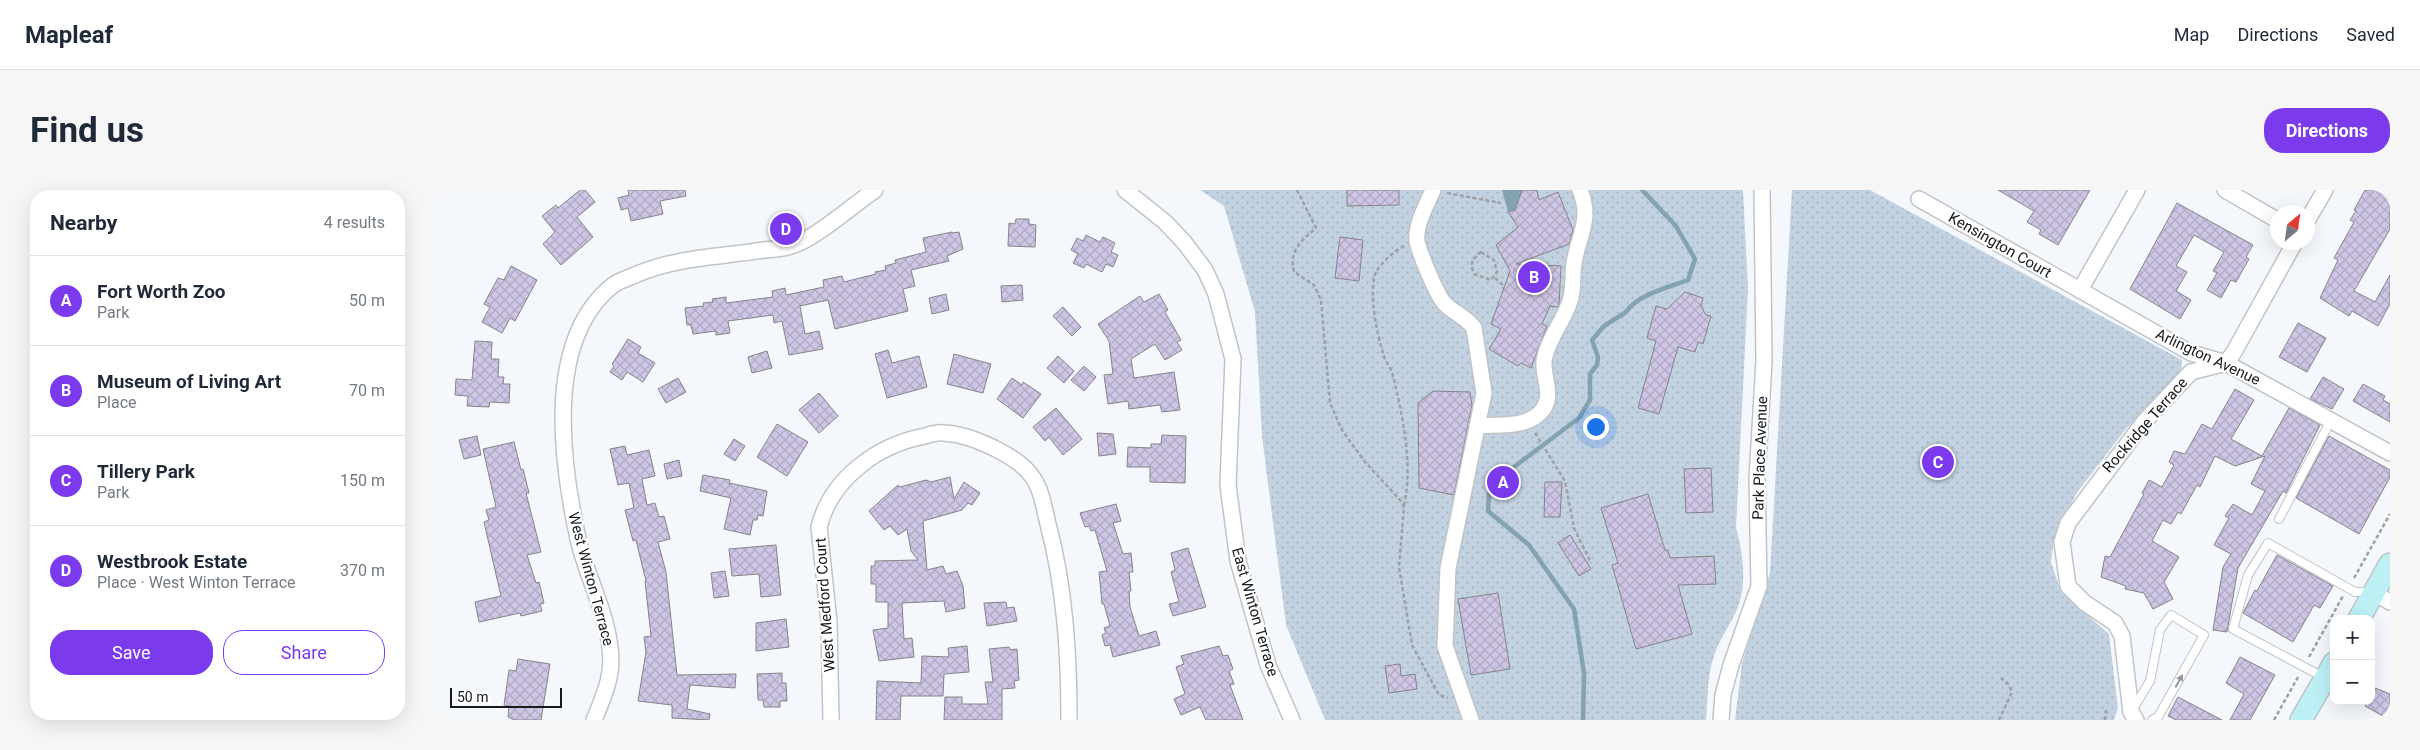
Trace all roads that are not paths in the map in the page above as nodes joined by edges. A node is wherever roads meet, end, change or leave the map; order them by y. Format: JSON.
{"nodes":[{"id":1,"x":875,"y":190,"type":"edge"},
{"id":2,"x":1125,"y":190,"type":"edge"},
{"id":3,"x":1580,"y":190,"type":"edge"},
{"id":4,"x":1762,"y":190,"type":"edge"},
{"id":5,"x":2137,"y":190,"type":"edge"},
{"id":6,"x":2225,"y":190,"type":"edge"},
{"id":7,"x":2325,"y":190,"type":"edge"},
{"id":8,"x":1438,"y":191,"type":"edge"},
{"id":9,"x":1919,"y":199,"type":"dead end"},
{"id":10,"x":2315,"y":207,"type":"edge"},
{"id":11,"x":2270,"y":216,"type":"edge"},
{"id":12,"x":2291,"y":250,"type":"edge"},
{"id":13,"x":2080,"y":290,"type":"junction"},
{"id":14,"x":2225,"y":363,"type":"junction"},
{"id":15,"x":2331,"y":420,"type":"junction"},
{"id":16,"x":1477,"y":426,"type":"junction"},
{"id":17,"x":2390,"y":453,"type":"edge"},
{"id":18,"x":2279,"y":519,"type":"dead end"},
{"id":19,"x":2390,"y":564,"type":"edge"},
{"id":20,"x":2382,"y":597,"type":"edge"},
{"id":21,"x":2363,"y":615,"type":"edge"},
{"id":22,"x":2329,"y":670,"type":"edge"},
{"id":23,"x":2133,"y":716,"type":"edge"},
{"id":24,"x":594,"y":720,"type":"edge"},
{"id":25,"x":831,"y":720,"type":"edge"},
{"id":26,"x":1069,"y":720,"type":"edge"},
{"id":27,"x":1292,"y":720,"type":"edge"},
{"id":28,"x":1471,"y":720,"type":"edge"},
{"id":29,"x":1721,"y":720,"type":"edge"},
{"id":30,"x":2152,"y":720,"type":"edge"},
{"id":31,"x":2301,"y":720,"type":"edge"}],
"edges":[{"from":1,"to":24,"type":"street","name":"West Winton Terrace"},
{"from":2,"to":27,"type":"street","name":"East Winton Terrace"},
{"from":3,"to":16,"type":"street"},
{"from":4,"to":29,"type":"street","name":"Park Place Avenue"},
{"from":5,"to":13,"type":"street"},
{"from":6,"to":11,"type":"street"},
{"from":7,"to":10,"type":"street"},
{"from":8,"to":16,"type":"street"},
{"from":9,"to":13,"type":"street","name":"Kensington Court"},
{"from":12,"to":14,"type":"street"},
{"from":13,"to":14,"type":"street","name":"Arlington Avenue"},
{"from":14,"to":15,"type":"street","name":"Arlington Avenue"},
{"from":14,"to":23,"type":"street","name":"Rockridge Terrace"},
{"from":15,"to":17,"type":"street","name":"Arlington Avenue"},
{"from":15,"to":18,"type":"lane"},
{"from":16,"to":28,"type":"street"},
{"from":19,"to":20,"type":"main road"},
{"from":20,"to":21,"type":"main road"},
{"from":20,"to":22,"type":"lane"},
{"from":22,"to":31,"type":"main road"},
{"from":30,"to":23,"type":"lane","one_way":true},
{"from":25,"to":26,"type":"street","name":"West Medford Court"}]}
